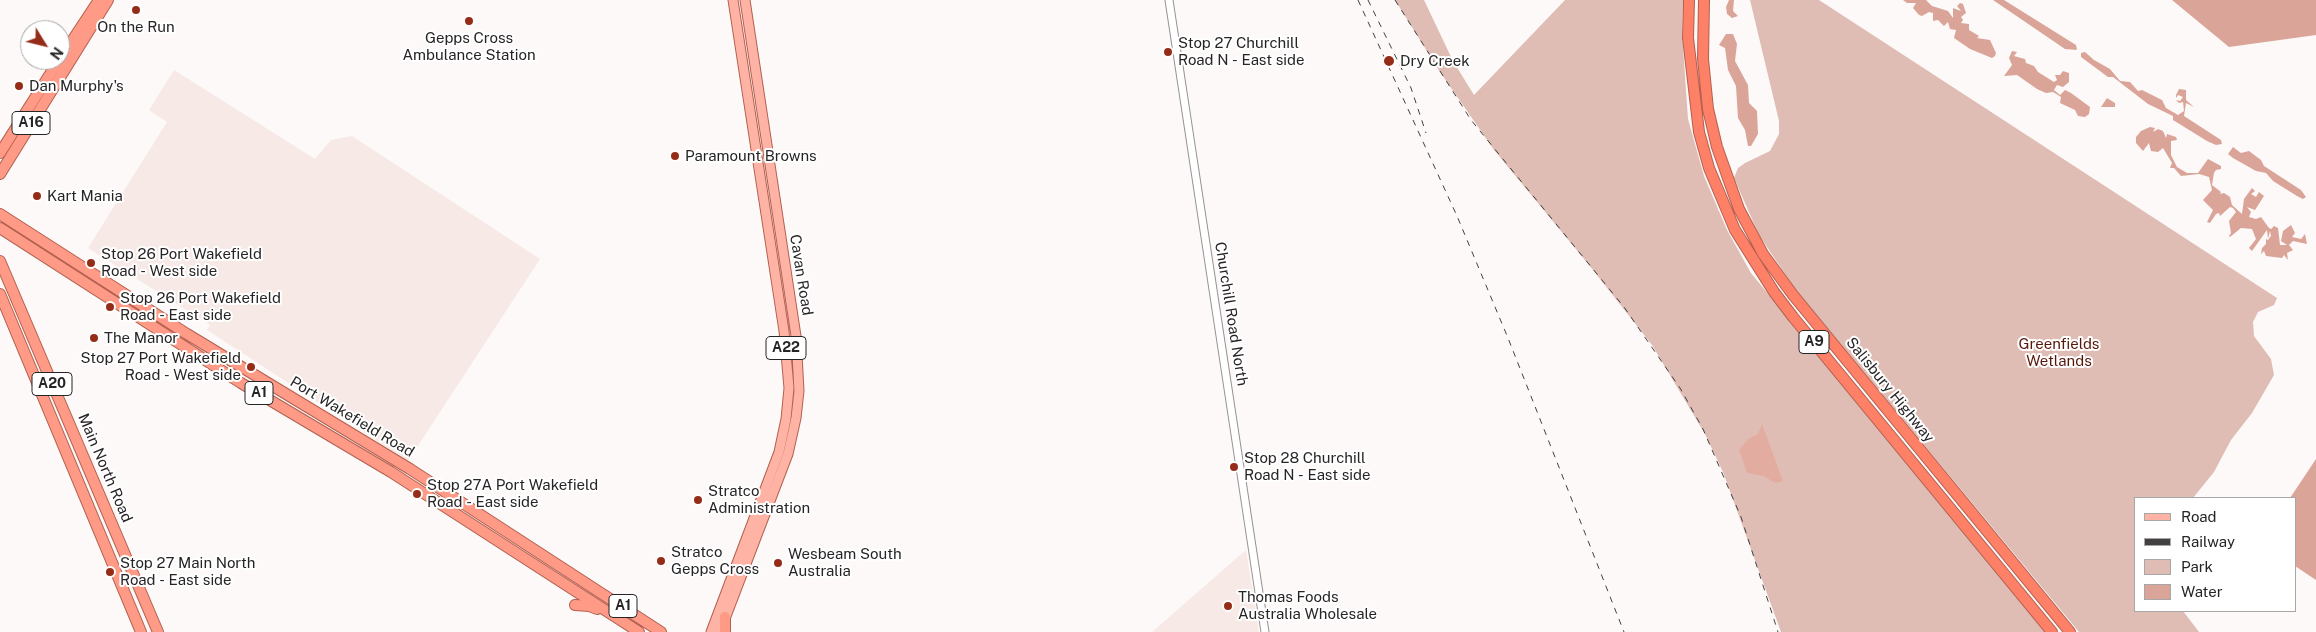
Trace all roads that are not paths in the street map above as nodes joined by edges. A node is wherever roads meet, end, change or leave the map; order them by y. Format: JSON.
{"nodes":[{"id":1,"x":99,"y":0,"type":"edge"},
{"id":2,"x":108,"y":0,"type":"edge"},
{"id":3,"x":733,"y":0,"type":"edge"},
{"id":4,"x":745,"y":0,"type":"edge"},
{"id":5,"x":1169,"y":0,"type":"edge"},
{"id":6,"x":1689,"y":0,"type":"edge"},
{"id":7,"x":1704,"y":0,"type":"edge"},
{"id":8,"x":70,"y":46,"type":"edge"},
{"id":9,"x":70,"y":50,"type":"edge"},
{"id":10,"x":55,"y":70,"type":"edge"},
{"id":11,"x":56,"y":70,"type":"edge"},
{"id":12,"x":0,"y":153,"type":"edge"},
{"id":13,"x":0,"y":174,"type":"edge"},
{"id":14,"x":0,"y":213,"type":"edge"},
{"id":15,"x":768,"y":224,"type":"junction"},
{"id":16,"x":2,"y":232,"type":"edge"},
{"id":17,"x":781,"y":236,"type":"junction"},
{"id":18,"x":0,"y":261,"type":"edge"},
{"id":19,"x":95,"y":276,"type":"junction"},
{"id":20,"x":88,"y":286,"type":"junction"},
{"id":21,"x":0,"y":294,"type":"edge"},
{"id":22,"x":792,"y":306,"type":"junction"},
{"id":23,"x":781,"y":308,"type":"junction"},
{"id":24,"x":31,"y":335,"type":"junction"},
{"id":25,"x":20,"y":340,"type":"junction"},
{"id":26,"x":248,"y":372,"type":"junction"},
{"id":27,"x":241,"y":383,"type":"junction"},
{"id":28,"x":410,"y":469,"type":"junction"},
{"id":29,"x":391,"y":472,"type":"junction"},
{"id":30,"x":420,"y":491,"type":"junction"},
{"id":31,"x":554,"y":561,"type":"junction"},
{"id":32,"x":581,"y":594,"type":"junction"},
{"id":33,"x":576,"y":605,"type":"dead end"},
{"id":34,"x":612,"y":615,"type":"junction"},
{"id":35,"x":726,"y":618,"type":"junction"},
{"id":36,"x":141,"y":632,"type":"edge"},
{"id":37,"x":158,"y":632,"type":"edge"},
{"id":38,"x":639,"y":632,"type":"edge"},
{"id":39,"x":661,"y":632,"type":"edge"},
{"id":40,"x":711,"y":632,"type":"edge"},
{"id":41,"x":720,"y":632,"type":"edge"},
{"id":42,"x":726,"y":632,"type":"edge"},
{"id":43,"x":1265,"y":632,"type":"edge"},
{"id":44,"x":2052,"y":632,"type":"edge"},
{"id":45,"x":2070,"y":632,"type":"edge"}],
"edges":[{"from":1,"to":8,"type":"highway","number":"A16"},
{"from":2,"to":9,"type":"highway","number":"A16"},
{"from":3,"to":15,"type":"main road","name":"Cavan Road","number":"A22"},
{"from":4,"to":17,"type":"main road","name":"Cavan Road","number":"A22"},
{"from":5,"to":43,"type":"street","name":"Churchill Road North"},
{"from":6,"to":44,"type":"highway","name":"Salisbury Highway","number":"A9"},
{"from":7,"to":45,"type":"highway","name":"Salisbury Highway","number":"A9"},
{"from":10,"to":12,"type":"highway","number":"A16"},
{"from":11,"to":13,"type":"highway","number":"A16"},
{"from":14,"to":19,"type":"highway","name":"Port Wakefield Road","number":"A1"},
{"from":15,"to":17,"type":"main road"},
{"from":15,"to":23,"type":"main road","name":"Cavan Road","number":"A22"},
{"from":16,"to":20,"type":"highway","name":"Port Wakefield Road","number":"A1"},
{"from":17,"to":22,"type":"main road","name":"Cavan Road","number":"A22"},
{"from":18,"to":24,"type":"highway","name":"Main North Road","number":"A20"},
{"from":19,"to":20,"type":"highway"},
{"from":19,"to":26,"type":"highway","name":"Port Wakefield Road","number":"A1"},
{"from":20,"to":27,"type":"highway","name":"Port Wakefield Road","number":"A1"},
{"from":21,"to":25,"type":"highway","name":"Main North Road","number":"A20"},
{"from":22,"to":23,"type":"main road"},
{"from":22,"to":35,"type":"main road","name":"Cavan Road","number":"A22"},
{"from":23,"to":40,"type":"main road","name":"Cavan Road","number":"A22"},
{"from":24,"to":25,"type":"highway"},
{"from":24,"to":37,"type":"highway","name":"Main North Road","number":"A20"},
{"from":25,"to":36,"type":"highway","name":"Main North Road","number":"A20"},
{"from":26,"to":27,"type":"highway"},
{"from":26,"to":28,"type":"highway","name":"Port Wakefield Road","number":"A1"},
{"from":27,"to":29,"type":"highway","name":"Port Wakefield Road","number":"A1"},
{"from":28,"to":29,"type":"highway"},
{"from":28,"to":30,"type":"highway"},
{"from":28,"to":31,"type":"highway","name":"Port Wakefield Road","number":"A1"},
{"from":29,"to":30,"type":"highway","name":"Port Wakefield Road","number":"A1"},
{"from":30,"to":32,"type":"highway","name":"Port Wakefield Road","number":"A1"},
{"from":31,"to":32,"type":"highway"},
{"from":31,"to":39,"type":"highway","name":"Port Wakefield Road","number":"A1"},
{"from":32,"to":34,"type":"highway","name":"Port Wakefield Road","number":"A1"},
{"from":33,"to":34,"type":"highway"},
{"from":34,"to":38,"type":"highway","name":"Port Wakefield Road","number":"A1"},
{"from":35,"to":41,"type":"main road","name":"Cavan Road"},
{"from":35,"to":42,"type":"highway"}]}
